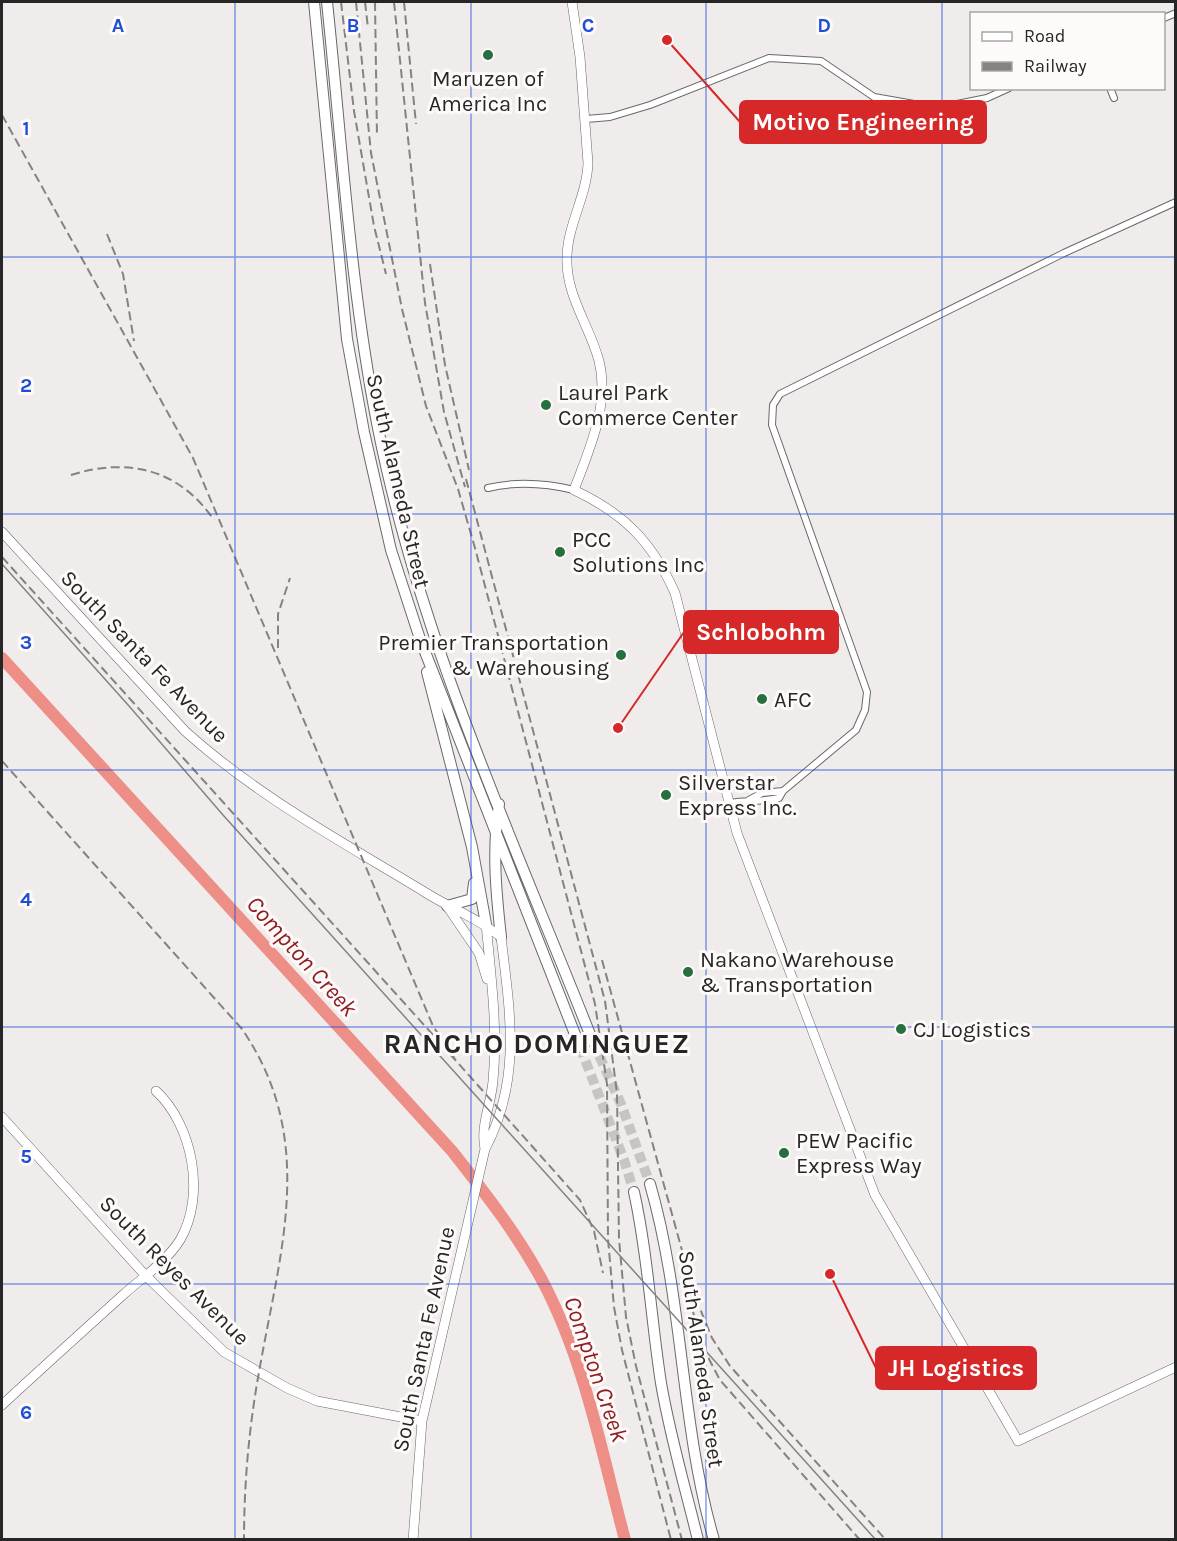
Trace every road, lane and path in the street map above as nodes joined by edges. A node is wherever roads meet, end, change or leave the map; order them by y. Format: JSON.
{"nodes":[{"id":1,"x":314,"y":2,"type":"edge"},
{"id":2,"x":327,"y":2,"type":"edge"},
{"id":3,"x":572,"y":2,"type":"edge"},
{"id":4,"x":1005,"y":90,"type":"edge"},
{"id":5,"x":1111,"y":90,"type":"edge"},
{"id":6,"x":1114,"y":98,"type":"dead end"},
{"id":7,"x":586,"y":119,"type":"junction"},
{"id":8,"x":1176,"y":202,"type":"edge"},
{"id":9,"x":488,"y":488,"type":"dead end"},
{"id":10,"x":574,"y":490,"type":"junction"},
{"id":11,"x":2,"y":532,"type":"edge"},
{"id":12,"x":420,"y":639,"type":"junction"},
{"id":13,"x":729,"y":803,"type":"junction"},
{"id":14,"x":499,"y":804,"type":"junction"},
{"id":15,"x":495,"y":834,"type":"junction"},
{"id":16,"x":472,"y":847,"type":"junction"},
{"id":17,"x":447,"y":906,"type":"junction"},
{"id":18,"x":486,"y":924,"type":"junction"},
{"id":19,"x":501,"y":937,"type":"junction"},
{"id":20,"x":493,"y":997,"type":"junction"},
{"id":21,"x":593,"y":1042,"type":"tunnel mouth"},
{"id":22,"x":580,"y":1047,"type":"tunnel mouth"},
{"id":23,"x":494,"y":1054,"type":"junction"},
{"id":24,"x":511,"y":1054,"type":"junction"},
{"id":25,"x":156,"y":1091,"type":"dead end"},
{"id":26,"x":2,"y":1117,"type":"edge"},
{"id":27,"x":485,"y":1149,"type":"junction"},
{"id":28,"x":650,"y":1184,"type":"tunnel mouth"},
{"id":29,"x":634,"y":1192,"type":"tunnel mouth"},
{"id":30,"x":145,"y":1275,"type":"junction"},
{"id":31,"x":1176,"y":1367,"type":"edge"},
{"id":32,"x":2,"y":1405,"type":"edge"},
{"id":33,"x":422,"y":1420,"type":"junction"},
{"id":34,"x":413,"y":1539,"type":"edge"},
{"id":35,"x":699,"y":1539,"type":"edge"},
{"id":36,"x":714,"y":1539,"type":"edge"}],
"edges":[{"from":1,"to":12,"type":"main road","name":"South Alameda Street"},
{"from":2,"to":14,"type":"main road","name":"South Alameda Street"},
{"from":3,"to":7,"type":"street"},
{"from":4,"to":7,"type":"street"},
{"from":5,"to":6,"type":"street"},
{"from":7,"to":10,"type":"street"},
{"from":8,"to":13,"type":"street"},
{"from":9,"to":10,"type":"street"},
{"from":10,"to":13,"type":"street"},
{"from":11,"to":17,"type":"street","name":"South Santa Fe Avenue"},
{"from":12,"to":15,"type":"main road","name":"South Alameda Street"},
{"from":12,"to":16,"type":"main road"},
{"from":13,"to":31,"type":"street"},
{"from":14,"to":15,"type":"main road"},
{"from":14,"to":21,"type":"main road","name":"South Alameda Street"},
{"from":15,"to":19,"type":"main road"},
{"from":15,"to":22,"type":"main road","name":"South Alameda Street"},
{"from":16,"to":17,"type":"main road"},
{"from":16,"to":18,"type":"main road"},
{"from":17,"to":18,"type":"street","name":"South Santa Fe Avenue"},
{"from":17,"to":20,"type":"street"},
{"from":18,"to":19,"type":"street","name":"South Santa Fe Avenue"},
{"from":18,"to":20,"type":"street","name":"South Santa Fe Avenue"},
{"from":19,"to":24,"type":"street","name":"South Santa Fe Avenue"},
{"from":20,"to":23,"type":"street","name":"South Santa Fe Avenue"},
{"from":23,"to":24,"type":"street"},
{"from":23,"to":27,"type":"street","name":"South Santa Fe Avenue"},
{"from":24,"to":27,"type":"street","name":"South Santa Fe Avenue"},
{"from":25,"to":30,"type":"street"},
{"from":26,"to":30,"type":"street","name":"South Reyes Avenue"},
{"from":27,"to":33,"type":"street","name":"South Santa Fe Avenue"},
{"from":28,"to":36,"type":"main road","name":"South Alameda Street"},
{"from":29,"to":35,"type":"main road","name":"South Alameda Street"},
{"from":30,"to":32,"type":"street"},
{"from":30,"to":33,"type":"street","name":"South Reyes Avenue"},
{"from":33,"to":34,"type":"street","name":"South Santa Fe Avenue"}]}
